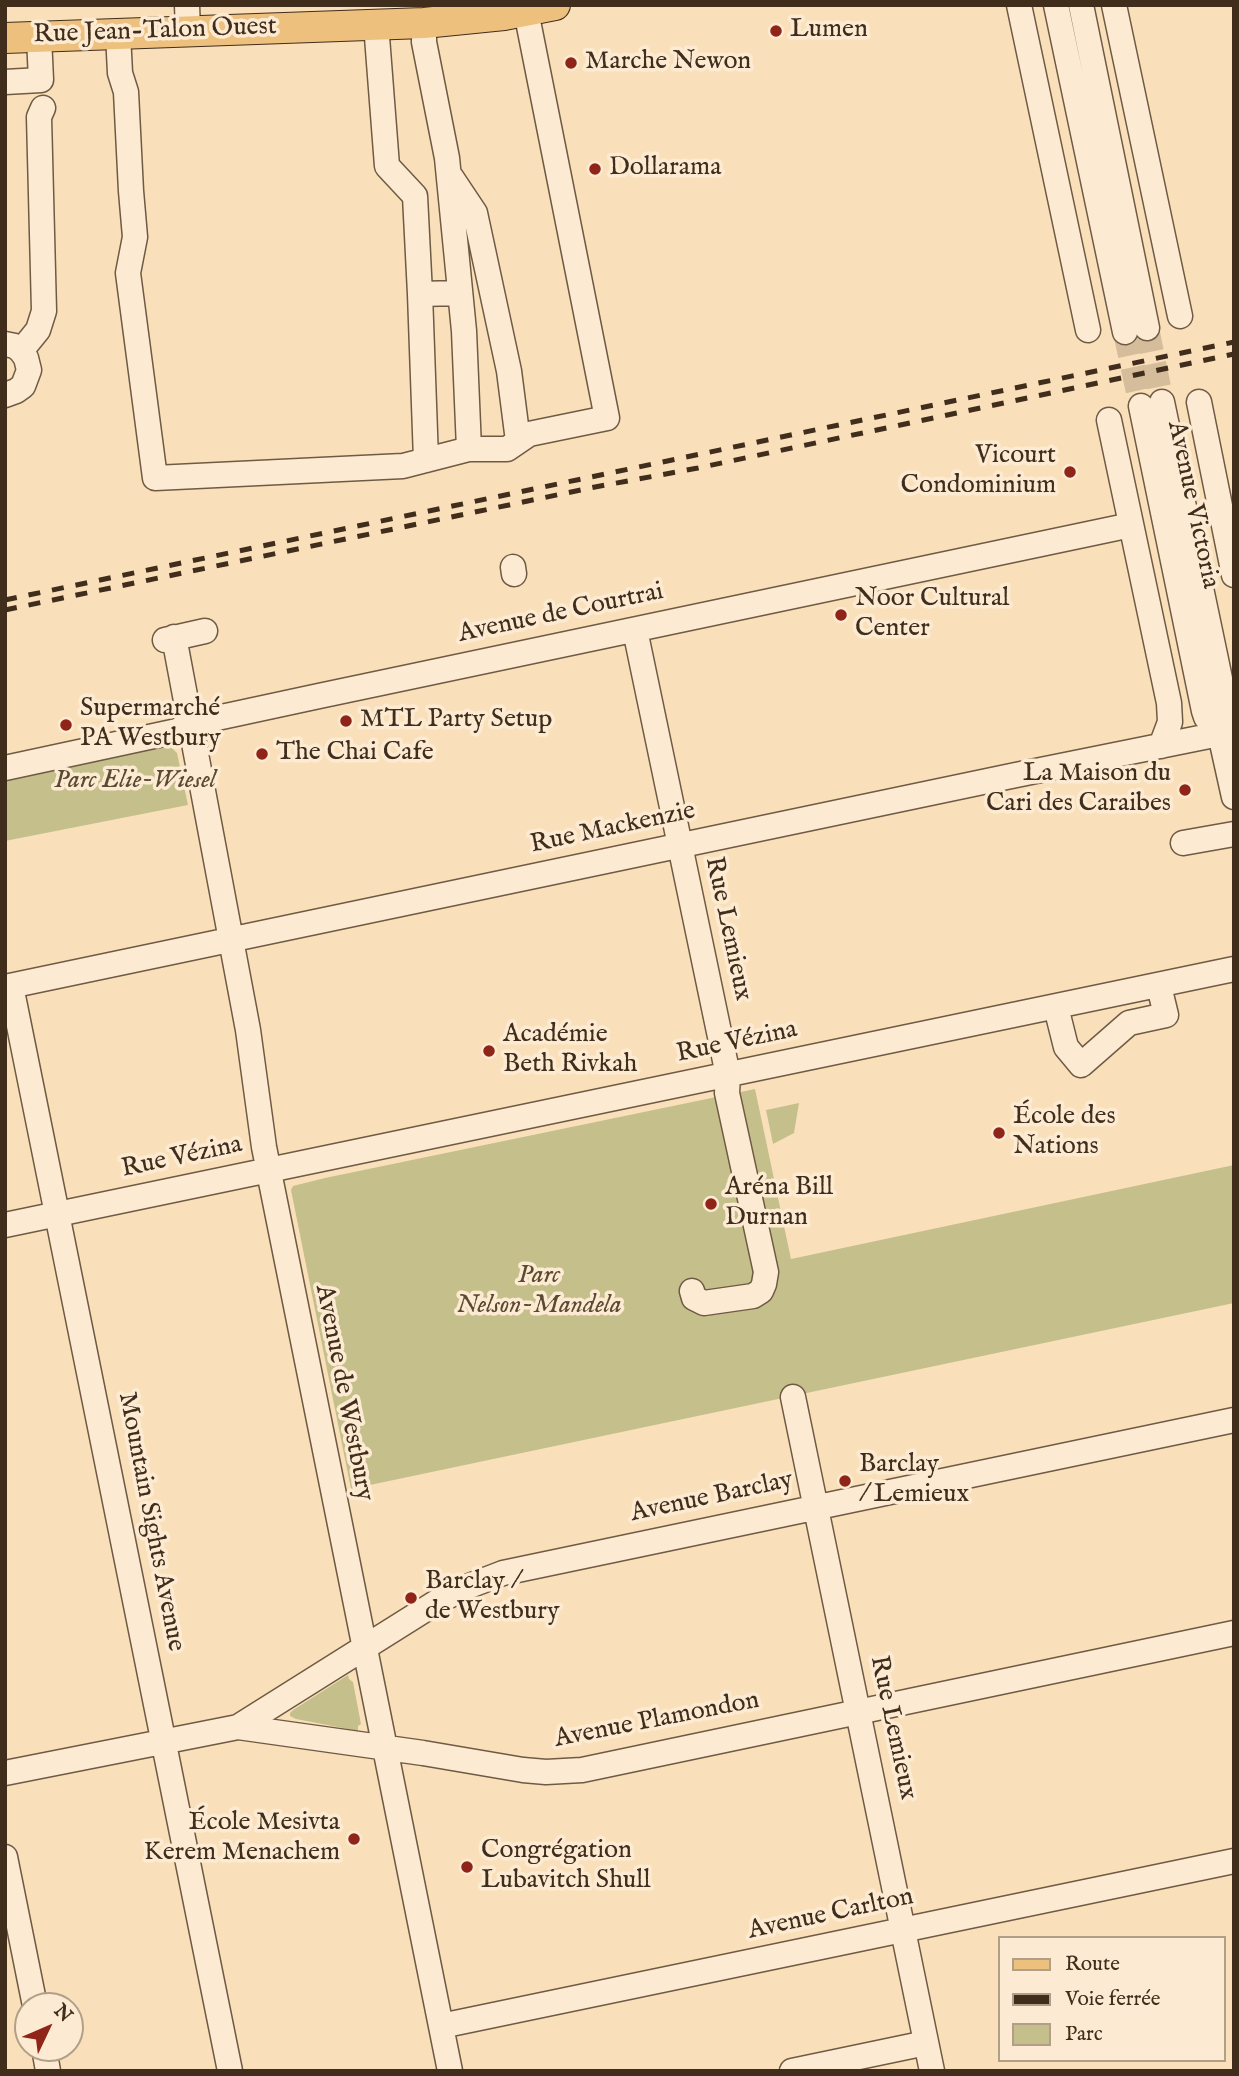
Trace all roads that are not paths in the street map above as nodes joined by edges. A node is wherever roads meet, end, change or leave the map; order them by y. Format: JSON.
{"nodes":[{"id":1,"x":1019,"y":5,"type":"edge"},
{"id":2,"x":1056,"y":5,"type":"edge"},
{"id":3,"x":1081,"y":5,"type":"edge"},
{"id":4,"x":1114,"y":5,"type":"edge"},
{"id":5,"x":540,"y":8,"type":"edge"},
{"id":6,"x":187,"y":18,"type":"edge"},
{"id":7,"x":424,"y":23,"type":"junction"},
{"id":8,"x":376,"y":24,"type":"junction"},
{"id":9,"x":118,"y":34,"type":"junction"},
{"id":10,"x":39,"y":37,"type":"junction"},
{"id":11,"x":5,"y":38,"type":"edge"},
{"id":12,"x":5,"y":82,"type":"edge"},
{"id":13,"x":43,"y":108,"type":"dead end"},
{"id":14,"x":448,"y":173,"type":"junction"},
{"id":15,"x":460,"y":293,"type":"junction"},
{"id":16,"x":419,"y":294,"type":"junction"},
{"id":17,"x":1180,"y":316,"type":"dead end"},
{"id":18,"x":1088,"y":330,"type":"dead end"},
{"id":19,"x":13,"y":348,"type":"edge"},
{"id":20,"x":5,"y":394,"type":"edge"},
{"id":21,"x":1199,"y":402,"type":"dead end"},
{"id":22,"x":1152,"y":404,"type":"tunnel mouth"},
{"id":23,"x":1109,"y":420,"type":"dead end"},
{"id":24,"x":518,"y":441,"type":"junction"},
{"id":25,"x":469,"y":449,"type":"junction"},
{"id":26,"x":426,"y":460,"type":"junction"},
{"id":27,"x":1226,"y":502,"type":"edge"},
{"id":28,"x":1132,"y":525,"type":"junction"},
{"id":29,"x":1234,"y":575,"type":"edge"},
{"id":30,"x":635,"y":630,"type":"junction"},
{"id":31,"x":205,"y":631,"type":"dead end"},
{"id":32,"x":189,"y":724,"type":"junction"},
{"id":33,"x":1227,"y":732,"type":"edge"},
{"id":34,"x":1161,"y":746,"type":"junction"},
{"id":35,"x":5,"y":768,"type":"edge"},
{"id":36,"x":1234,"y":797,"type":"edge"},
{"id":37,"x":1234,"y":834,"type":"edge"},
{"id":38,"x":1183,"y":843,"type":"dead end"},
{"id":39,"x":680,"y":846,"type":"junction"},
{"id":40,"x":232,"y":940,"type":"junction"},
{"id":41,"x":1234,"y":970,"type":"edge"},
{"id":42,"x":1159,"y":985,"type":"junction"},
{"id":43,"x":8,"y":987,"type":"edge"},
{"id":44,"x":1056,"y":1007,"type":"junction"},
{"id":45,"x":728,"y":1075,"type":"junction"},
{"id":46,"x":268,"y":1170,"type":"junction"},
{"id":47,"x":57,"y":1214,"type":"junction"},
{"id":48,"x":5,"y":1225,"type":"edge"},
{"id":49,"x":692,"y":1292,"type":"dead end"},
{"id":50,"x":793,"y":1397,"type":"dead end"},
{"id":51,"x":1234,"y":1420,"type":"edge"},
{"id":52,"x":815,"y":1507,"type":"junction"},
{"id":53,"x":1234,"y":1633,"type":"edge"},
{"id":54,"x":365,"y":1647,"type":"junction"},
{"id":55,"x":858,"y":1712,"type":"junction"},
{"id":56,"x":239,"y":1727,"type":"junction"},
{"id":57,"x":163,"y":1742,"type":"junction"},
{"id":58,"x":385,"y":1748,"type":"junction"},
{"id":59,"x":5,"y":1773,"type":"edge"},
{"id":60,"x":5,"y":1857,"type":"edge"},
{"id":61,"x":1234,"y":1861,"type":"edge"},
{"id":62,"x":903,"y":1930,"type":"junction"},
{"id":63,"x":32,"y":1992,"type":"edge"},
{"id":64,"x":441,"y":2026,"type":"junction"},
{"id":65,"x":926,"y":2043,"type":"junction"},
{"id":66,"x":230,"y":2071,"type":"edge"},
{"id":67,"x":450,"y":2071,"type":"edge"},
{"id":68,"x":792,"y":2071,"type":"edge"},
{"id":69,"x":932,"y":2071,"type":"edge"}],
"edges":[{"from":1,"to":18,"type":"street"},
{"from":2,"to":3,"type":"street"},
{"from":4,"to":17,"type":"street"},
{"from":5,"to":7,"type":"main road","name":"Rue Jean-Talon Ouest"},
{"from":5,"to":24,"type":"street"},
{"from":6,"to":8,"type":"main road","name":"Rue Jean-Talon Ouest"},
{"from":6,"to":9,"type":"main road","name":"Rue Jean-Talon Ouest"},
{"from":7,"to":8,"type":"main road","name":"Rue Jean-Talon Ouest"},
{"from":7,"to":14,"type":"street"},
{"from":8,"to":16,"type":"street"},
{"from":9,"to":10,"type":"main road","name":"Rue Jean-Talon Ouest"},
{"from":9,"to":26,"type":"street"},
{"from":10,"to":11,"type":"main road","name":"Rue Jean-Talon Ouest"},
{"from":10,"to":12,"type":"street"},
{"from":13,"to":19,"type":"street"},
{"from":14,"to":15,"type":"street"},
{"from":14,"to":24,"type":"street"},
{"from":15,"to":16,"type":"street"},
{"from":15,"to":25,"type":"street"},
{"from":16,"to":26,"type":"street"},
{"from":19,"to":20,"type":"street"},
{"from":21,"to":27,"type":"street","name":"Avenue Victoria"},
{"from":22,"to":33,"type":"street","name":"Avenue Victoria"},
{"from":23,"to":28,"type":"street"},
{"from":24,"to":25,"type":"street"},
{"from":25,"to":26,"type":"street"},
{"from":27,"to":29,"type":"street","name":"Avenue Victoria"},
{"from":28,"to":30,"type":"street","name":"Avenue de Courtrai"},
{"from":28,"to":34,"type":"street"},
{"from":30,"to":32,"type":"street","name":"Avenue de Courtrai"},
{"from":30,"to":39,"type":"street","name":"Rue Lemieux"},
{"from":31,"to":32,"type":"street","name":"Avenue de Westbury"},
{"from":32,"to":35,"type":"street","name":"Avenue de Courtrai"},
{"from":32,"to":40,"type":"street","name":"Avenue de Westbury"},
{"from":33,"to":34,"type":"street","name":"Rue Mackenzie"},
{"from":33,"to":36,"type":"street","name":"Avenue Victoria"},
{"from":34,"to":39,"type":"street","name":"Rue Mackenzie"},
{"from":37,"to":38,"type":"street"},
{"from":39,"to":40,"type":"street","name":"Rue Mackenzie"},
{"from":39,"to":45,"type":"street","name":"Rue Lemieux"},
{"from":40,"to":43,"type":"street","name":"Rue Mackenzie"},
{"from":40,"to":46,"type":"street","name":"Avenue de Westbury"},
{"from":41,"to":42,"type":"street","name":"Rue Vézina"},
{"from":42,"to":44,"type":"street","name":"Rue Vézina"},
{"from":42,"to":44,"type":"street"},
{"from":43,"to":47,"type":"street","name":"Mountain Sights Avenue"},
{"from":44,"to":45,"type":"street","name":"Rue Vézina"},
{"from":45,"to":46,"type":"street","name":"Rue Vézina"},
{"from":45,"to":49,"type":"street","name":"Rue Lemieux"},
{"from":46,"to":47,"type":"street","name":"Rue Vézina"},
{"from":46,"to":54,"type":"street","name":"Avenue de Westbury"},
{"from":47,"to":48,"type":"street","name":"Rue Vézina"},
{"from":47,"to":57,"type":"street","name":"Mountain Sights Avenue"},
{"from":50,"to":52,"type":"street","name":"Rue Lemieux"},
{"from":51,"to":52,"type":"street","name":"Avenue Barclay"},
{"from":52,"to":54,"type":"street","name":"Avenue Barclay"},
{"from":52,"to":55,"type":"street","name":"Rue Lemieux"},
{"from":53,"to":55,"type":"street","name":"Avenue Plamondon"},
{"from":54,"to":56,"type":"street","name":"Avenue Barclay"},
{"from":54,"to":58,"type":"street","name":"Avenue de Westbury"},
{"from":55,"to":58,"type":"street","name":"Avenue Plamondon"},
{"from":55,"to":62,"type":"street","name":"Rue Lemieux"},
{"from":56,"to":57,"type":"street","name":"Avenue Plamondon"},
{"from":56,"to":58,"type":"street","name":"Avenue Plamondon"},
{"from":57,"to":59,"type":"street","name":"Avenue Plamondon"},
{"from":57,"to":66,"type":"street","name":"Mountain Sights Avenue"},
{"from":58,"to":64,"type":"street","name":"Avenue de Westbury"},
{"from":60,"to":63,"type":"street"},
{"from":61,"to":62,"type":"street","name":"Avenue Carlton"},
{"from":62,"to":64,"type":"street","name":"Avenue Carlton"},
{"from":62,"to":65,"type":"street","name":"Rue Lemieux"},
{"from":64,"to":67,"type":"street","name":"Avenue de Westbury"},
{"from":65,"to":68,"type":"street"},
{"from":65,"to":69,"type":"street","name":"Rue Lemieux"}]}
